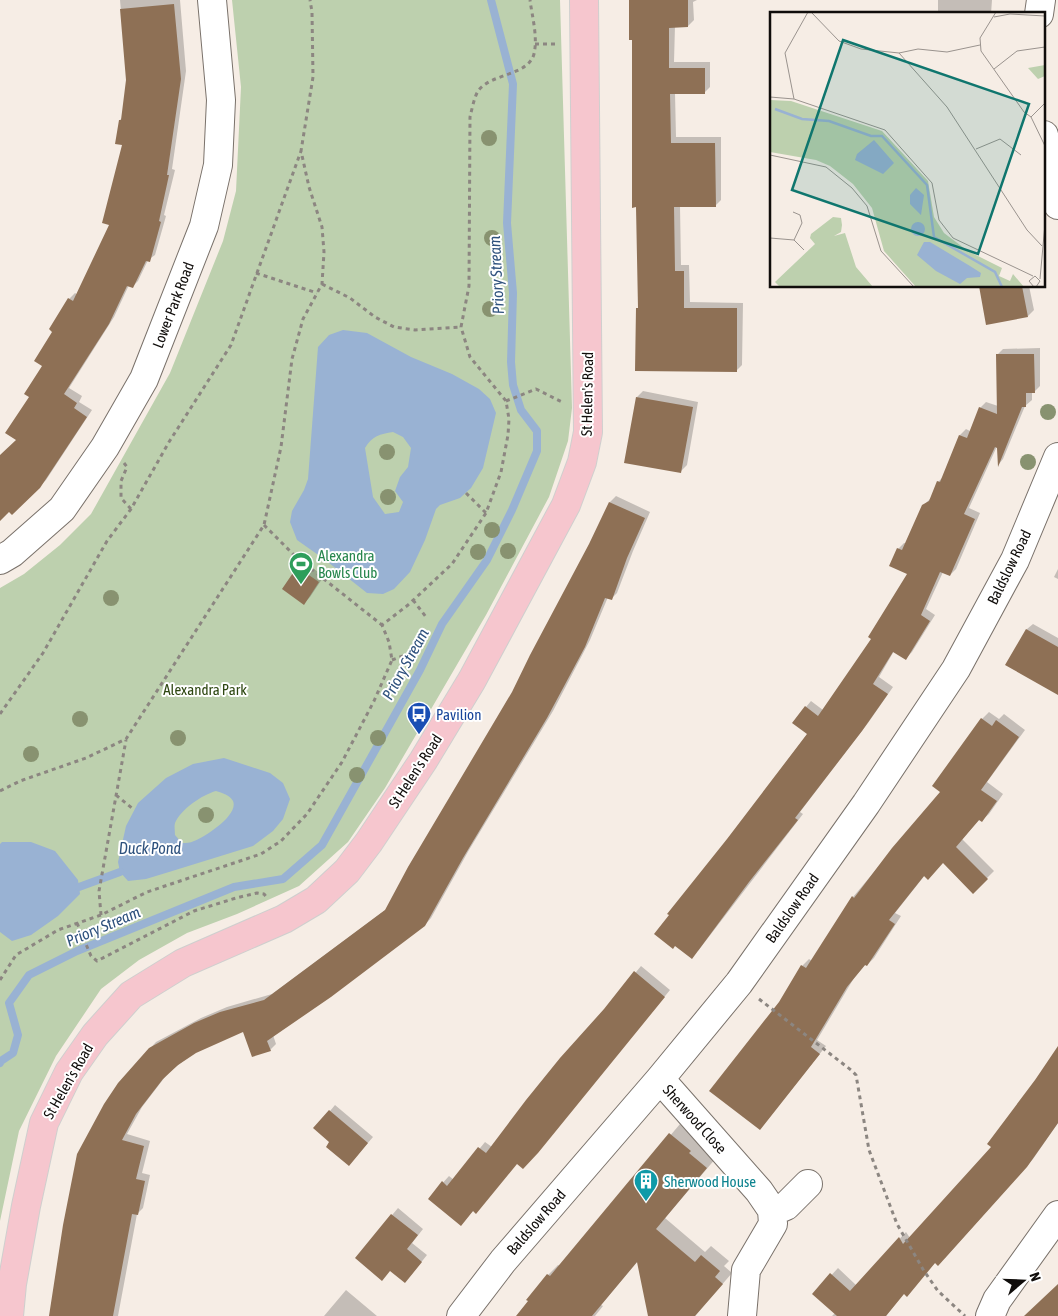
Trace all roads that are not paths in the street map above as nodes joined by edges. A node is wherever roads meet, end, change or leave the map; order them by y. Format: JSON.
{"nodes":[{"id":1,"x":212,"y":0,"type":"edge"},
{"id":2,"x":584,"y":0,"type":"edge"},
{"id":3,"x":1046,"y":145,"type":"edge"},
{"id":4,"x":1058,"y":205,"type":"edge"},
{"id":5,"x":1058,"y":457,"type":"edge"},
{"id":6,"x":0,"y":560,"type":"edge"},
{"id":7,"x":660,"y":1079,"type":"junction"},
{"id":8,"x":808,"y":1184,"type":"dead end"},
{"id":9,"x":772,"y":1212,"type":"junction"},
{"id":10,"x":1058,"y":1215,"type":"edge"},
{"id":11,"x":9,"y":1316,"type":"edge"},
{"id":12,"x":461,"y":1316,"type":"edge"},
{"id":13,"x":742,"y":1316,"type":"edge"},
{"id":14,"x":990,"y":1316,"type":"edge"}],
"edges":[{"from":1,"to":6,"type":"street","name":"Lower Park Road"},
{"from":2,"to":11,"type":"main road","name":"St Helen's Road"},
{"from":3,"to":4,"type":"street"},
{"from":5,"to":7,"type":"street","name":"Baldslow Road"},
{"from":7,"to":9,"type":"street","name":"Sherwood Close"},
{"from":7,"to":12,"type":"street","name":"Baldslow Road"},
{"from":8,"to":9,"type":"street"},
{"from":9,"to":13,"type":"street"},
{"from":10,"to":14,"type":"street"}]}
